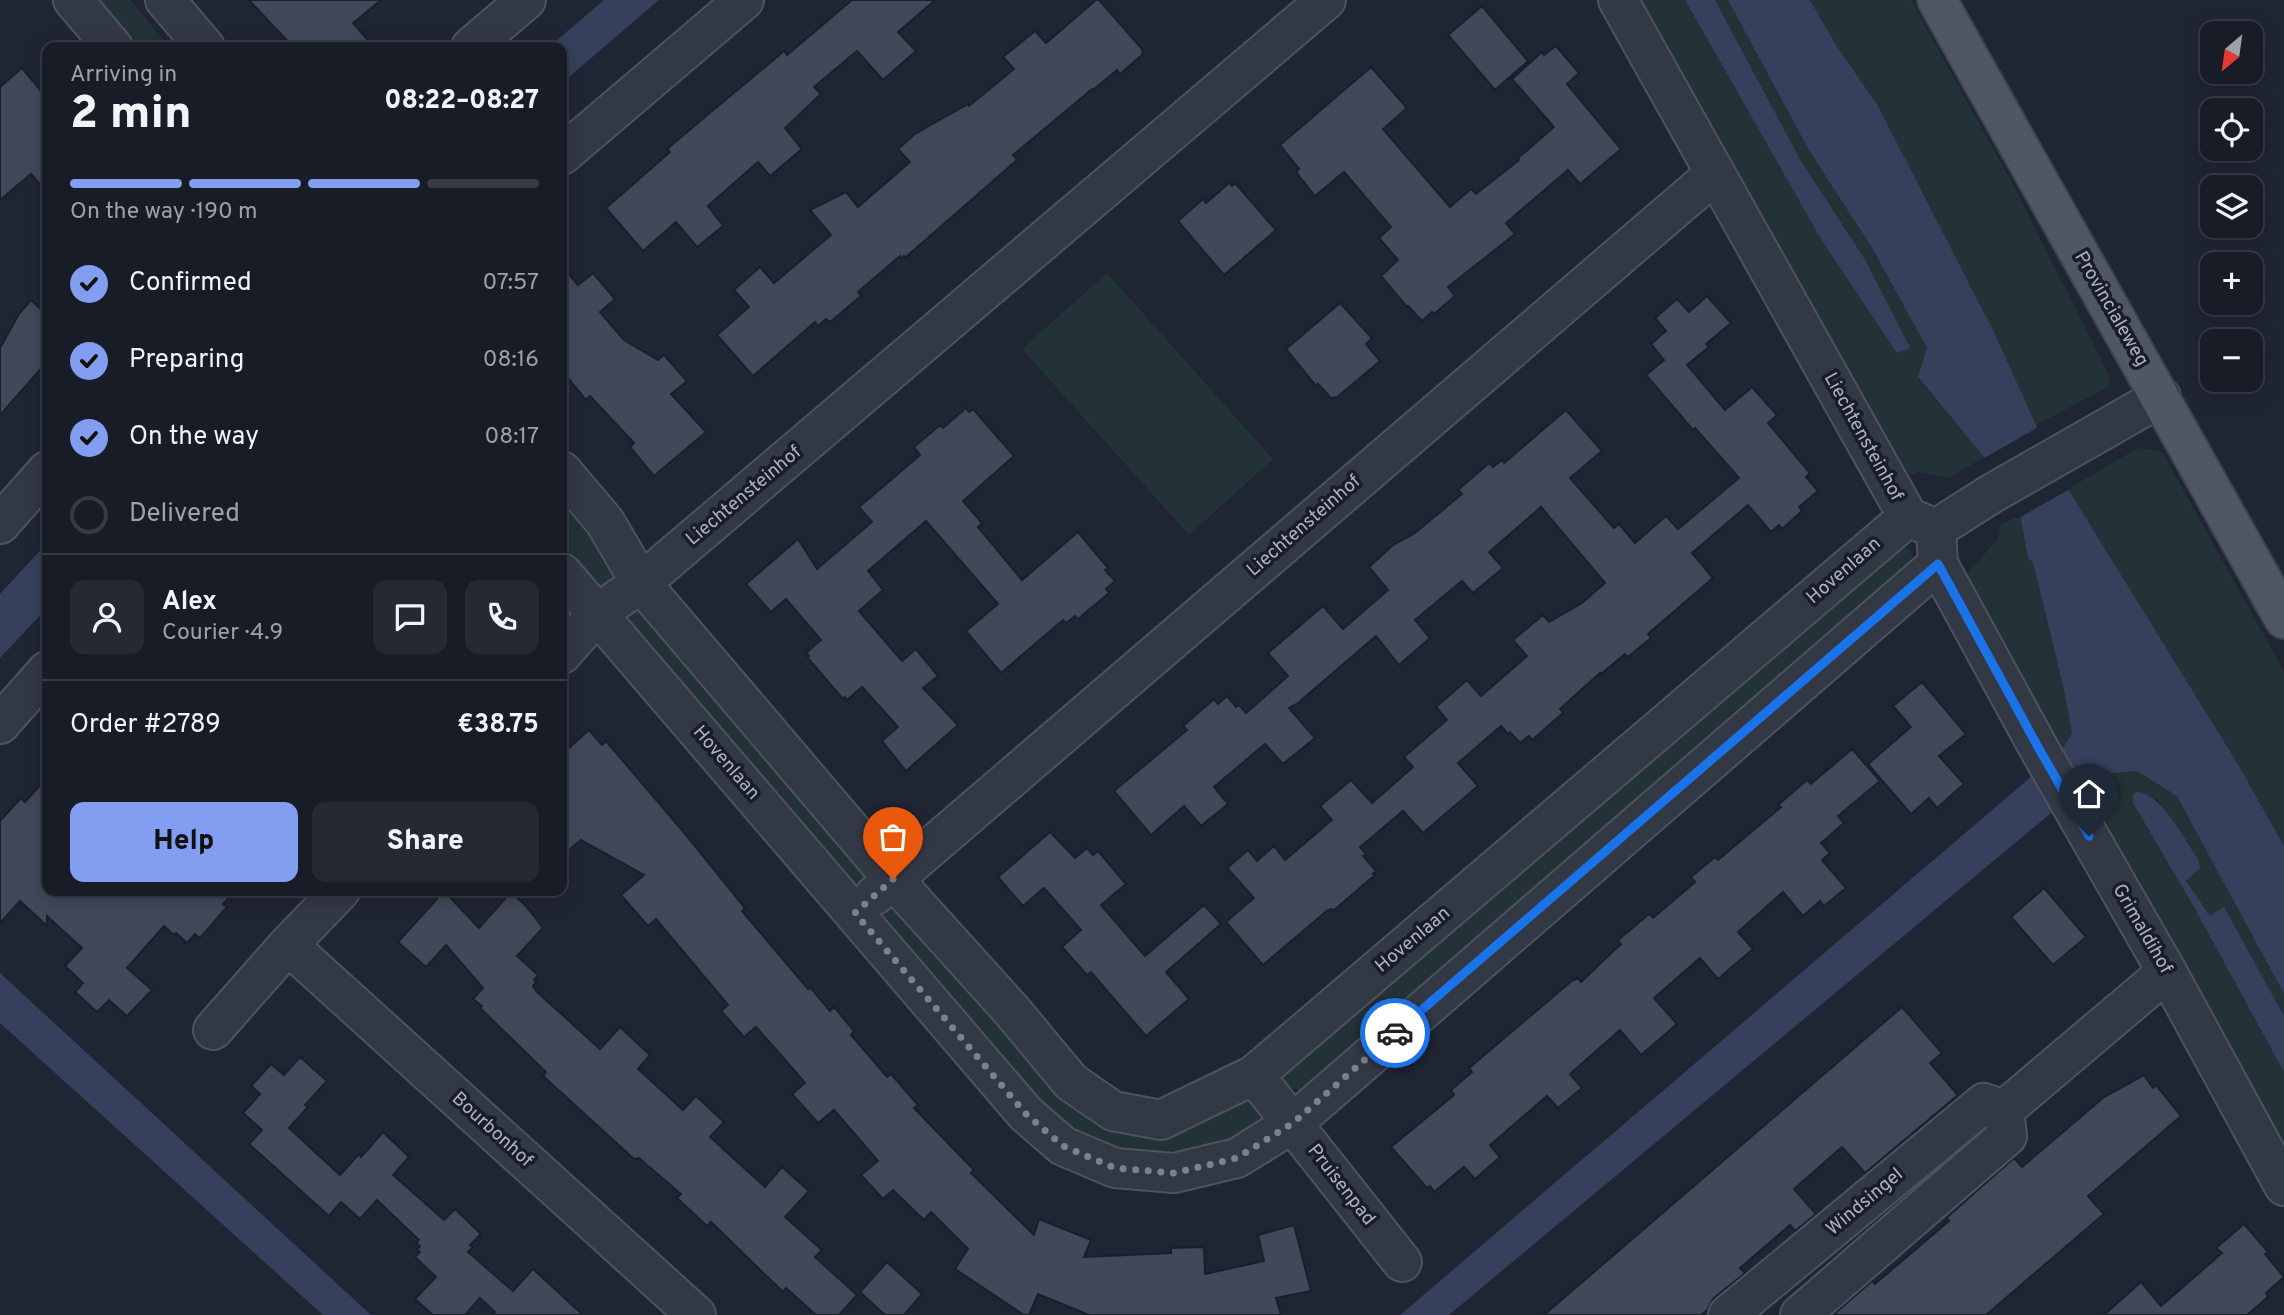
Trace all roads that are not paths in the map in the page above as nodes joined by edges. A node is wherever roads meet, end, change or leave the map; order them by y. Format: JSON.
{"nodes":[{"id":1,"x":73,"y":0,"type":"edge"},
{"id":2,"x":165,"y":0,"type":"edge"},
{"id":3,"x":526,"y":0,"type":"edge"},
{"id":4,"x":744,"y":0,"type":"edge"},
{"id":5,"x":1326,"y":0,"type":"edge"},
{"id":6,"x":1618,"y":0,"type":"edge"},
{"id":7,"x":1937,"y":0,"type":"edge"},
{"id":8,"x":109,"y":42,"type":"edge"},
{"id":9,"x":201,"y":42,"type":"edge"},
{"id":10,"x":477,"y":42,"type":"edge"},
{"id":11,"x":567,"y":151,"type":"edge"},
{"id":12,"x":1715,"y":174,"type":"junction"},
{"id":13,"x":2161,"y":397,"type":"junction"},
{"id":14,"x":42,"y":477,"type":"edge"},
{"id":15,"x":567,"y":477,"type":"edge"},
{"id":16,"x":0,"y":524,"type":"edge"},
{"id":17,"x":1928,"y":536,"type":"junction"},
{"id":18,"x":567,"y":579,"type":"edge"},
{"id":19,"x":641,"y":583,"type":"junction"},
{"id":20,"x":598,"y":613,"type":"junction"},
{"id":21,"x":2284,"y":619,"type":"edge"},
{"id":22,"x":567,"y":648,"type":"edge"},
{"id":23,"x":42,"y":677,"type":"edge"},
{"id":24,"x":0,"y":724,"type":"edge"},
{"id":25,"x":893,"y":879,"type":"junction"},
{"id":26,"x":335,"y":896,"type":"edge"},
{"id":27,"x":855,"y":913,"type":"junction"},
{"id":28,"x":288,"y":945,"type":"junction"},
{"id":29,"x":2167,"y":972,"type":"junction"},
{"id":30,"x":213,"y":1030,"type":"dead end"},
{"id":31,"x":1254,"y":1075,"type":"junction"},
{"id":32,"x":2004,"y":1110,"type":"junction"},
{"id":33,"x":1293,"y":1123,"type":"junction"},
{"id":34,"x":2284,"y":1186,"type":"edge"},
{"id":35,"x":1402,"y":1262,"type":"dead end"},
{"id":36,"x":696,"y":1315,"type":"edge"},
{"id":37,"x":1728,"y":1315,"type":"edge"},
{"id":38,"x":1800,"y":1315,"type":"edge"}],
"edges":[{"from":1,"to":8,"type":"street"},
{"from":2,"to":9,"type":"street"},
{"from":3,"to":10,"type":"street"},
{"from":4,"to":11,"type":"street"},
{"from":5,"to":19,"type":"street","name":"Liechtensteinhof"},
{"from":6,"to":12,"type":"street","name":"Liechtensteinhof"},
{"from":7,"to":13,"type":"main road","name":"Provincialeweg"},
{"from":12,"to":17,"type":"street","name":"Liechtensteinhof"},
{"from":12,"to":25,"type":"street","name":"Liechtensteinhof"},
{"from":13,"to":17,"type":"street","name":"Hovenlaan"},
{"from":13,"to":21,"type":"main road","name":"Provincialeweg"},
{"from":14,"to":16,"type":"street"},
{"from":15,"to":19,"type":"street","name":"Hovenlaan"},
{"from":17,"to":29,"type":"street","name":"Grimaldihof"},
{"from":17,"to":31,"type":"street","name":"Hovenlaan"},
{"from":17,"to":33,"type":"street","name":"Hovenlaan"},
{"from":18,"to":20,"type":"street","name":"Hovenlaan"},
{"from":19,"to":20,"type":"street"},
{"from":19,"to":25,"type":"street","name":"Hovenlaan"},
{"from":20,"to":22,"type":"street"},
{"from":20,"to":27,"type":"street","name":"Hovenlaan"},
{"from":23,"to":24,"type":"street"},
{"from":25,"to":27,"type":"street"},
{"from":25,"to":31,"type":"street","name":"Hovenlaan"},
{"from":26,"to":28,"type":"street"},
{"from":27,"to":33,"type":"street","name":"Hovenlaan"},
{"from":28,"to":30,"type":"street"},
{"from":28,"to":36,"type":"street","name":"Bourbonhof"},
{"from":29,"to":32,"type":"street"},
{"from":29,"to":34,"type":"street","name":"Grimaldihof"},
{"from":31,"to":33,"type":"street","name":"Pruisenpad"},
{"from":32,"to":37,"type":"street","name":"Windsingel"},
{"from":32,"to":38,"type":"street"},
{"from":33,"to":35,"type":"street","name":"Pruisenpad"}]}
